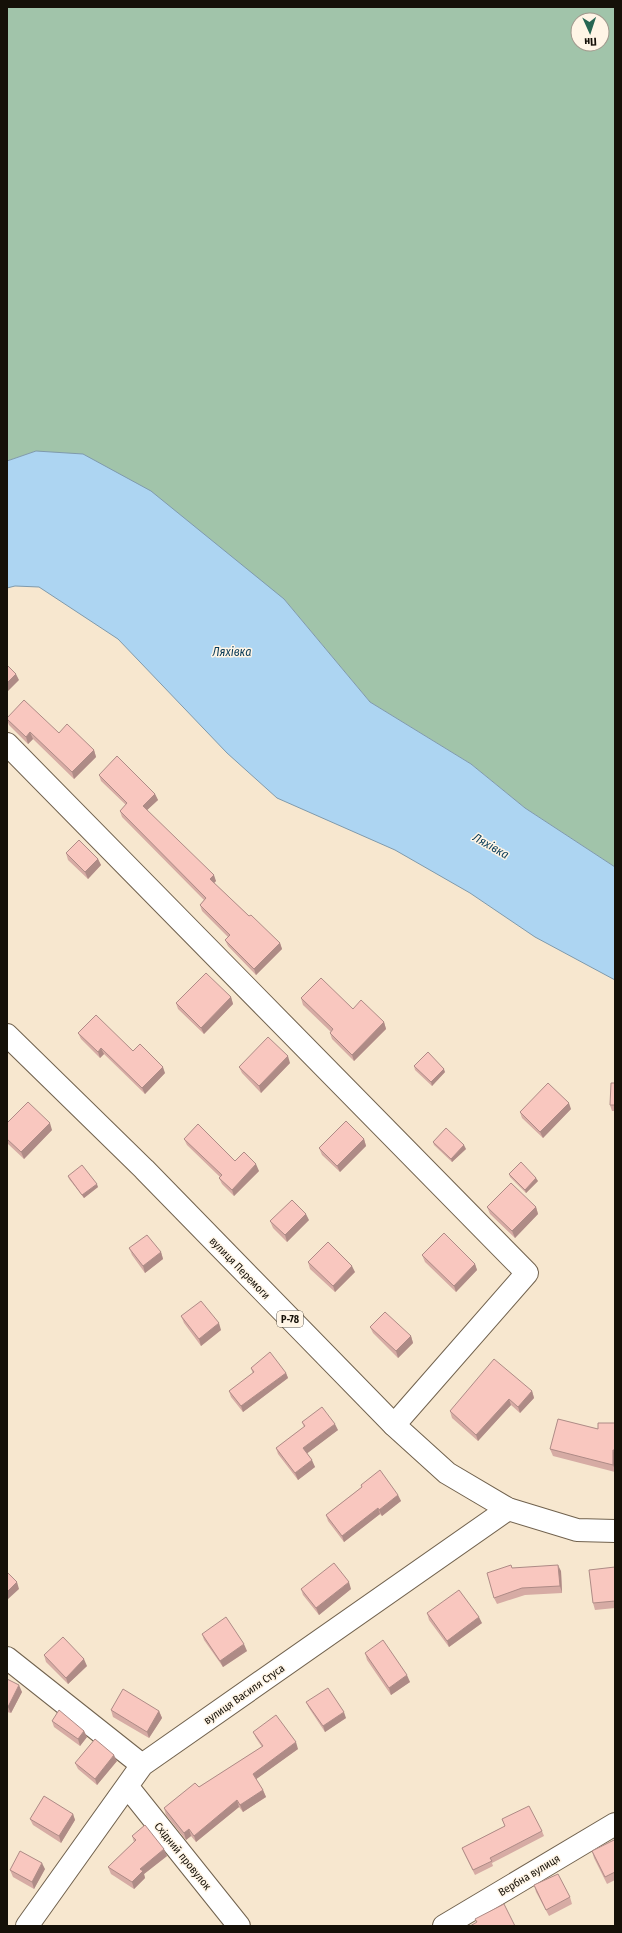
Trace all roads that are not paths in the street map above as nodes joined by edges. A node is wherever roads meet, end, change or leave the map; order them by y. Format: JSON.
{"nodes":[{"id":1,"x":7,"y":744,"type":"edge"},
{"id":2,"x":7,"y":1035,"type":"edge"},
{"id":3,"x":394,"y":1425,"type":"junction"},
{"id":4,"x":508,"y":1509,"type":"junction"},
{"id":5,"x":615,"y":1531,"type":"edge"},
{"id":6,"x":7,"y":1658,"type":"edge"},
{"id":7,"x":142,"y":1765,"type":"junction"},
{"id":8,"x":127,"y":1786,"type":"junction"},
{"id":9,"x":615,"y":1824,"type":"edge"},
{"id":10,"x":27,"y":1926,"type":"edge"},
{"id":11,"x":240,"y":1926,"type":"edge"},
{"id":12,"x":444,"y":1926,"type":"edge"}],
"edges":[{"from":1,"to":3,"type":"street"},
{"from":2,"to":3,"type":"street","name":"вулиця Перемоги","number":"Р-78"},
{"from":3,"to":4,"type":"street","name":"вулиця Перемоги","number":"Р-78"},
{"from":4,"to":5,"type":"street","name":"вулиця Перемоги","number":"Р-78"},
{"from":4,"to":7,"type":"street","name":"вулиця Василя Стуса"},
{"from":6,"to":7,"type":"street"},
{"from":7,"to":8,"type":"street","name":"вулиця Василя Стуса"},
{"from":8,"to":10,"type":"street","name":"вулиця Василя Стуса"},
{"from":8,"to":11,"type":"street","name":"Східний провулок"},
{"from":9,"to":12,"type":"street","name":"Вербна вулиця"}]}
